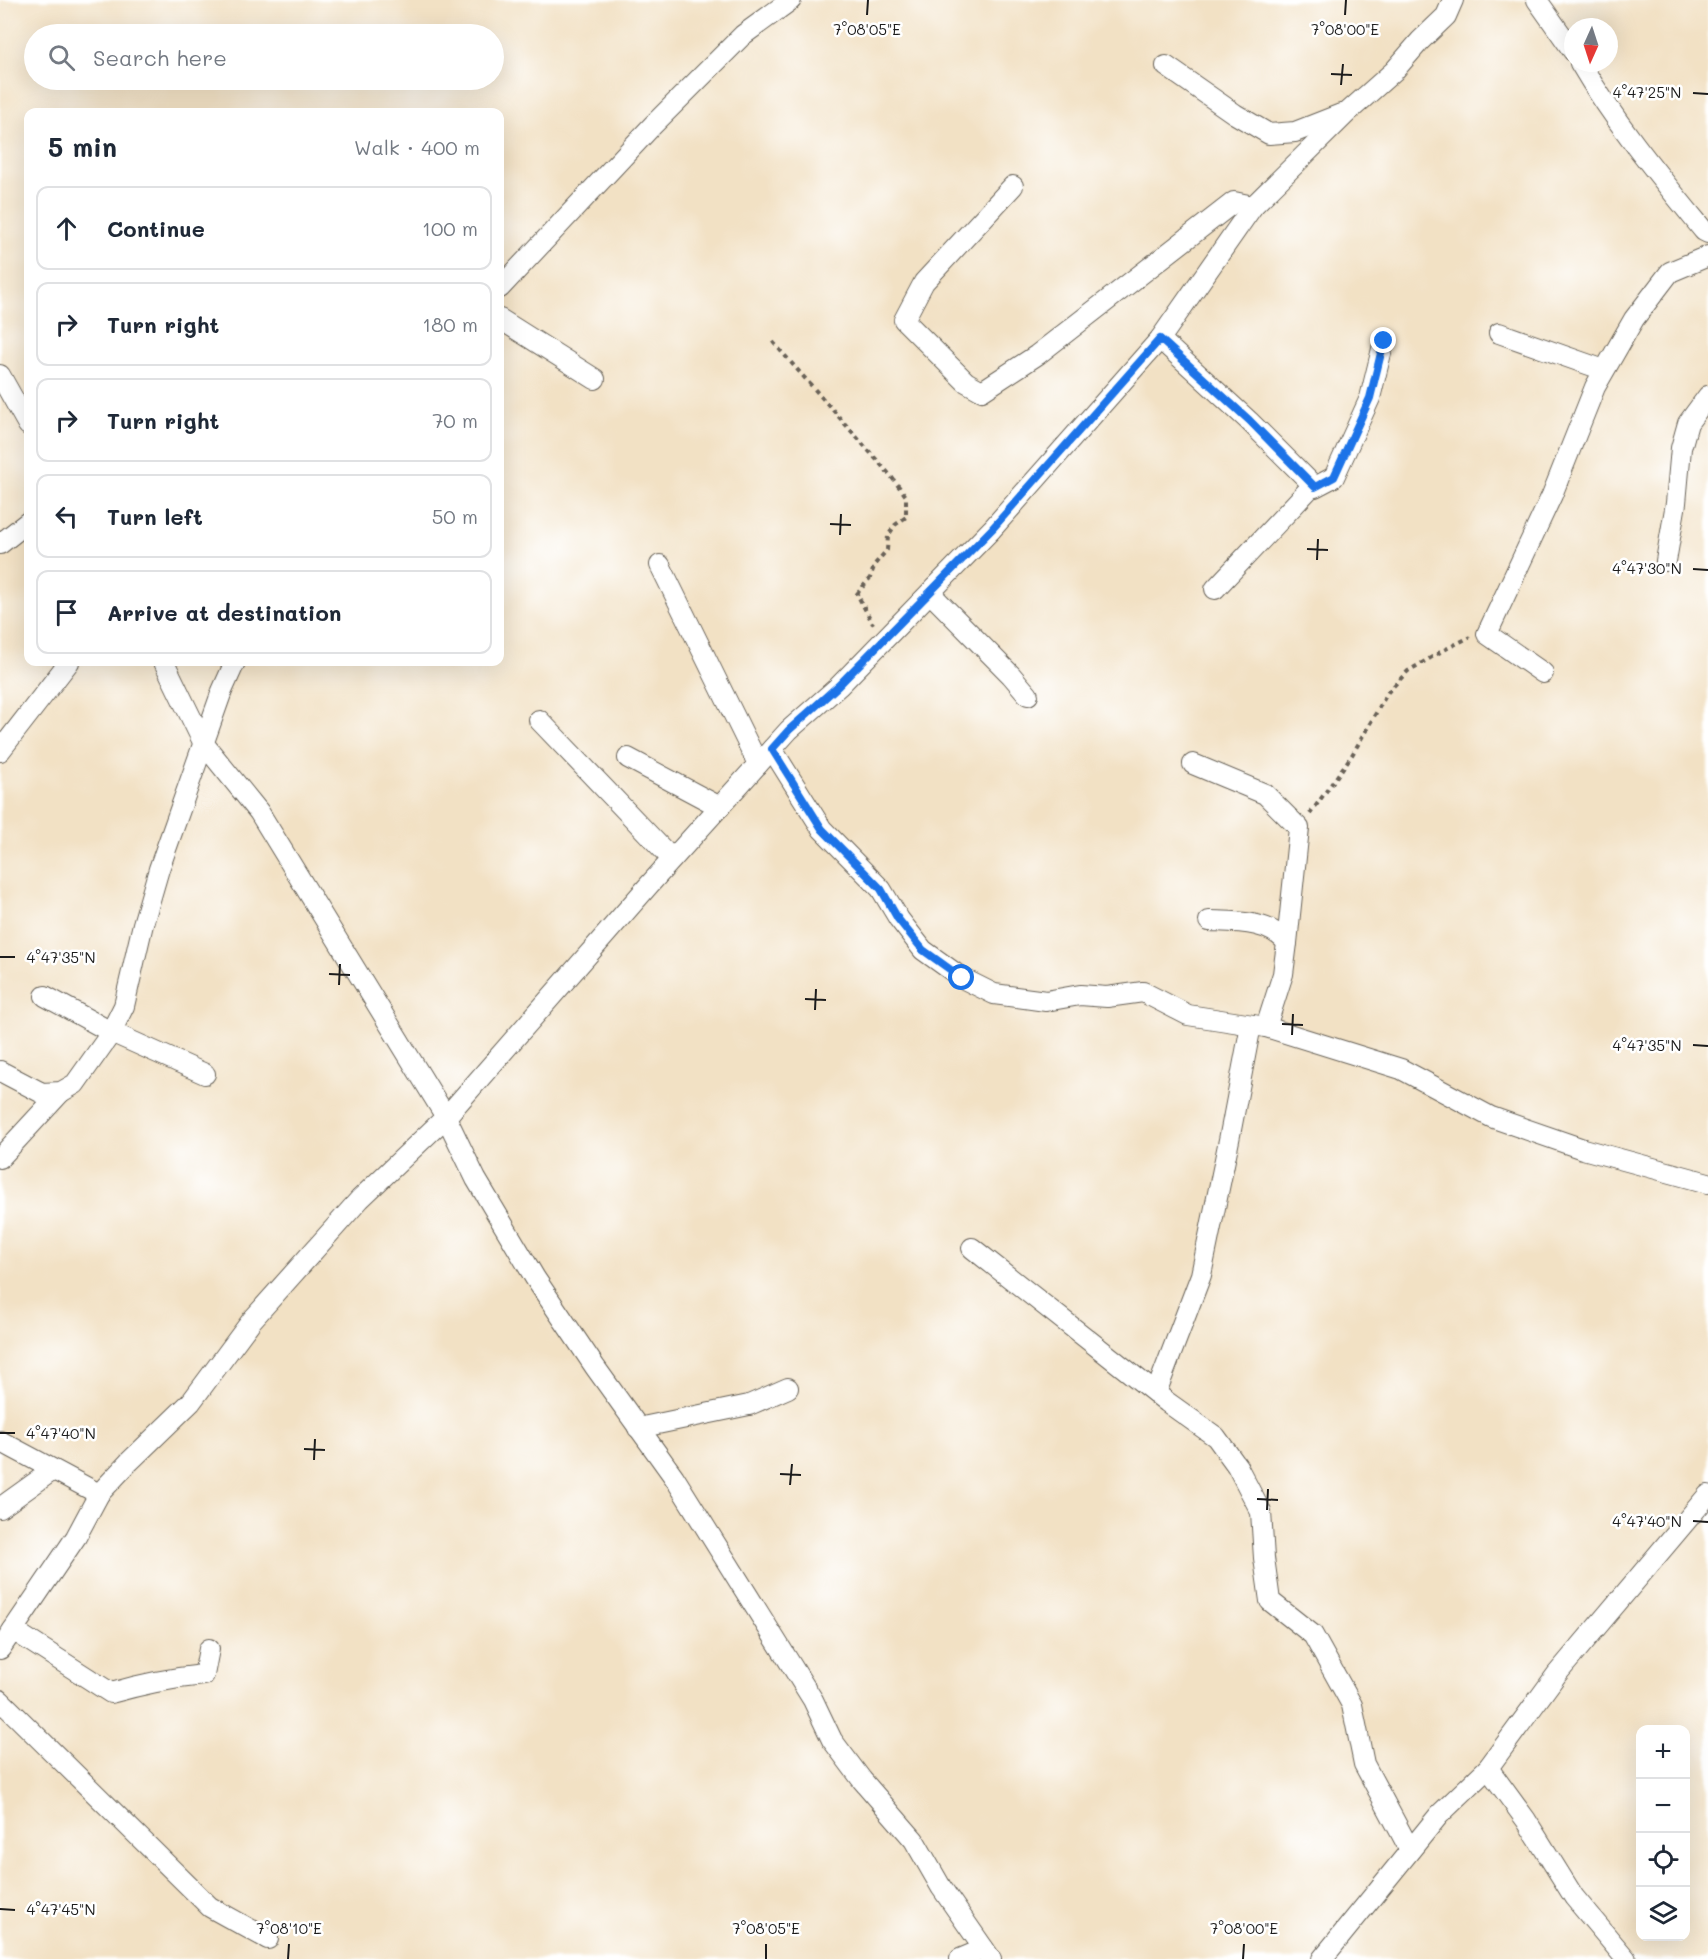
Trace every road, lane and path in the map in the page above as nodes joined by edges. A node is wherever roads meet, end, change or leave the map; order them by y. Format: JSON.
{"nodes":[{"id":1,"x":791,"y":0,"type":"edge"},
{"id":2,"x":1453,"y":0,"type":"edge"},
{"id":3,"x":1537,"y":0,"type":"edge"},
{"id":4,"x":1564,"y":38,"type":"edge"},
{"id":5,"x":1166,"y":66,"type":"dead end"},
{"id":6,"x":1585,"y":72,"type":"edge"},
{"id":7,"x":1349,"y":111,"type":"junction"},
{"id":8,"x":1013,"y":186,"type":"dead end"},
{"id":9,"x":1253,"y":206,"type":"junction"},
{"id":10,"x":1708,"y":233,"type":"edge"},
{"id":11,"x":1708,"y":256,"type":"edge"},
{"id":12,"x":504,"y":284,"type":"edge"},
{"id":13,"x":504,"y":322,"type":"edge"},
{"id":14,"x":1499,"y":333,"type":"dead end"},
{"id":15,"x":1160,"y":339,"type":"junction"},
{"id":16,"x":1384,"y":341,"type":"dead end"},
{"id":17,"x":773,"y":342,"type":"dead end"},
{"id":18,"x":1604,"y":370,"type":"junction"},
{"id":19,"x":0,"y":375,"type":"edge"},
{"id":20,"x":595,"y":379,"type":"dead end"},
{"id":21,"x":1708,"y":396,"type":"edge"},
{"id":22,"x":24,"y":418,"type":"edge"},
{"id":23,"x":1313,"y":485,"type":"junction"},
{"id":24,"x":24,"y":525,"type":"edge"},
{"id":25,"x":0,"y":544,"type":"edge"},
{"id":26,"x":1666,"y":561,"type":"dead end"},
{"id":27,"x":660,"y":565,"type":"dead end"},
{"id":28,"x":1215,"y":590,"type":"dead end"},
{"id":29,"x":930,"y":593,"type":"junction"},
{"id":30,"x":1490,"y":628,"type":"junction"},
{"id":31,"x":880,"y":645,"type":"junction"},
{"id":32,"x":66,"y":666,"type":"edge"},
{"id":33,"x":166,"y":666,"type":"edge"},
{"id":34,"x":233,"y":666,"type":"edge"},
{"id":35,"x":1542,"y":673,"type":"dead end"},
{"id":36,"x":1028,"y":696,"type":"dead end"},
{"id":37,"x":539,"y":720,"type":"dead end"},
{"id":38,"x":204,"y":744,"type":"junction"},
{"id":39,"x":772,"y":749,"type":"junction"},
{"id":40,"x":0,"y":751,"type":"edge"},
{"id":41,"x":628,"y":758,"type":"dead end"},
{"id":42,"x":758,"y":764,"type":"junction"},
{"id":43,"x":1193,"y":764,"type":"dead end"},
{"id":44,"x":720,"y":807,"type":"junction"},
{"id":45,"x":1299,"y":828,"type":"junction"},
{"id":46,"x":672,"y":859,"type":"junction"},
{"id":47,"x":1209,"y":921,"type":"dead end"},
{"id":48,"x":1287,"y":943,"type":"junction"},
{"id":49,"x":45,"y":996,"type":"dead end"},
{"id":50,"x":1258,"y":1026,"type":"junction"},
{"id":51,"x":111,"y":1032,"type":"junction"},
{"id":52,"x":0,"y":1071,"type":"edge"},
{"id":53,"x":205,"y":1074,"type":"dead end"},
{"id":54,"x":61,"y":1092,"type":"junction"},
{"id":55,"x":446,"y":1117,"type":"junction"},
{"id":56,"x":0,"y":1158,"type":"edge"},
{"id":57,"x":1708,"y":1183,"type":"edge"},
{"id":58,"x":972,"y":1248,"type":"dead end"},
{"id":59,"x":788,"y":1388,"type":"dead end"},
{"id":60,"x":1156,"y":1393,"type":"junction"},
{"id":61,"x":638,"y":1428,"type":"junction"},
{"id":62,"x":0,"y":1441,"type":"edge"},
{"id":63,"x":53,"y":1470,"type":"junction"},
{"id":64,"x":99,"y":1494,"type":"junction"},
{"id":65,"x":1708,"y":1495,"type":"edge"},
{"id":66,"x":0,"y":1508,"type":"edge"},
{"id":67,"x":12,"y":1630,"type":"junction"},
{"id":68,"x":0,"y":1649,"type":"edge"},
{"id":69,"x":209,"y":1649,"type":"dead end"},
{"id":70,"x":0,"y":1700,"type":"edge"},
{"id":71,"x":1488,"y":1768,"type":"junction"},
{"id":72,"x":1410,"y":1850,"type":"junction"},
{"id":73,"x":268,"y":1939,"type":"dead end"},
{"id":74,"x":988,"y":1954,"type":"edge"},
{"id":75,"x":960,"y":1959,"type":"edge"},
{"id":76,"x":1322,"y":1959,"type":"edge"},
{"id":77,"x":1626,"y":1959,"type":"edge"}],
"edges":[{"from":1,"to":12,"type":"street"},
{"from":2,"to":7,"type":"street"},
{"from":3,"to":4,"type":"street"},
{"from":5,"to":7,"type":"street"},
{"from":6,"to":10,"type":"street"},
{"from":7,"to":9,"type":"street"},
{"from":8,"to":9,"type":"street"},
{"from":9,"to":15,"type":"street"},
{"from":11,"to":18,"type":"street"},
{"from":13,"to":20,"type":"street"},
{"from":14,"to":18,"type":"street"},
{"from":15,"to":23,"type":"street"},
{"from":15,"to":29,"type":"street"},
{"from":16,"to":23,"type":"street"},
{"from":17,"to":31,"type":"path"},
{"from":18,"to":30,"type":"street"},
{"from":19,"to":22,"type":"street"},
{"from":21,"to":26,"type":"street"},
{"from":23,"to":28,"type":"street"},
{"from":24,"to":25,"type":"street"},
{"from":27,"to":42,"type":"street"},
{"from":29,"to":31,"type":"street"},
{"from":29,"to":36,"type":"street"},
{"from":30,"to":35,"type":"street"},
{"from":30,"to":45,"type":"path"},
{"from":31,"to":39,"type":"street"},
{"from":32,"to":40,"type":"street"},
{"from":33,"to":38,"type":"street"},
{"from":34,"to":38,"type":"street"},
{"from":37,"to":46,"type":"street"},
{"from":38,"to":51,"type":"street"},
{"from":38,"to":55,"type":"street"},
{"from":39,"to":42,"type":"street"},
{"from":39,"to":50,"type":"street"},
{"from":41,"to":44,"type":"street"},
{"from":42,"to":44,"type":"street"},
{"from":43,"to":45,"type":"street"},
{"from":44,"to":46,"type":"street"},
{"from":45,"to":48,"type":"street"},
{"from":46,"to":55,"type":"street"},
{"from":47,"to":48,"type":"street"},
{"from":48,"to":50,"type":"street"},
{"from":49,"to":51,"type":"street"},
{"from":50,"to":57,"type":"street"},
{"from":50,"to":60,"type":"street"},
{"from":51,"to":53,"type":"street"},
{"from":51,"to":54,"type":"street"},
{"from":52,"to":54,"type":"street"},
{"from":54,"to":56,"type":"street"},
{"from":55,"to":61,"type":"street"},
{"from":55,"to":64,"type":"street"},
{"from":58,"to":60,"type":"street"},
{"from":59,"to":61,"type":"street"},
{"from":60,"to":72,"type":"street"},
{"from":61,"to":74,"type":"street"},
{"from":62,"to":63,"type":"street"},
{"from":63,"to":64,"type":"street"},
{"from":63,"to":66,"type":"street"},
{"from":64,"to":67,"type":"street"},
{"from":65,"to":71,"type":"street"},
{"from":67,"to":68,"type":"street"},
{"from":67,"to":69,"type":"street"},
{"from":70,"to":73,"type":"street"},
{"from":71,"to":72,"type":"street"},
{"from":71,"to":77,"type":"street"},
{"from":72,"to":76,"type":"street"},
{"from":74,"to":75,"type":"street"}]}
